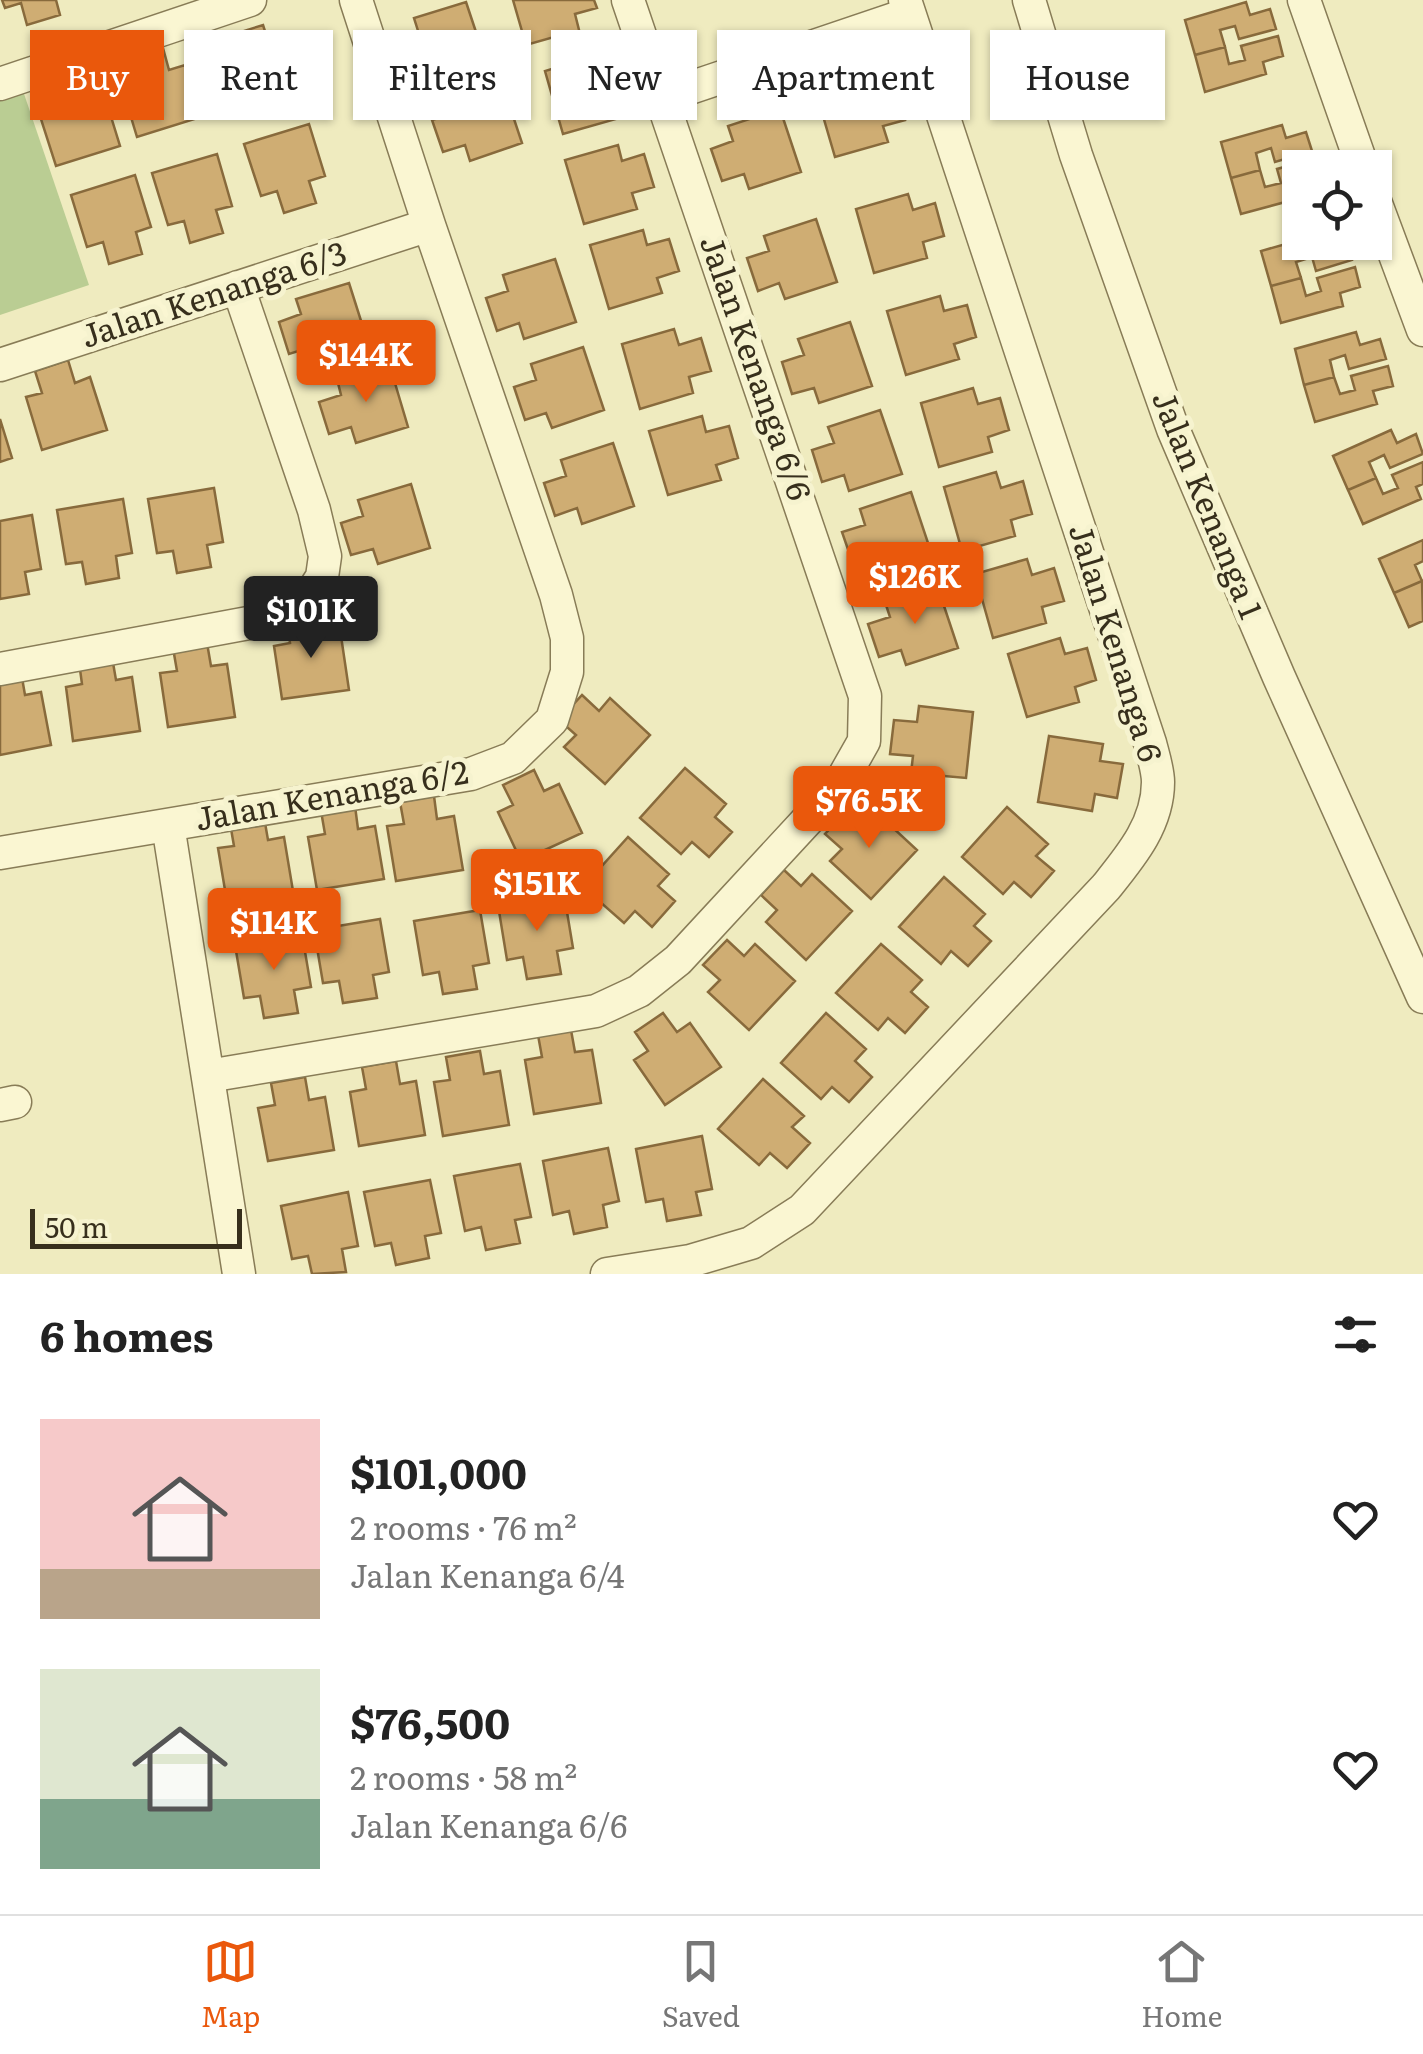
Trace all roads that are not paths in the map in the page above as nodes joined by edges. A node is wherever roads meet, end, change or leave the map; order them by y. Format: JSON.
{"nodes":[{"id":1,"x":250,"y":0,"type":"edge"},
{"id":2,"x":356,"y":0,"type":"edge"},
{"id":3,"x":628,"y":0,"type":"edge"},
{"id":4,"x":1028,"y":0,"type":"edge"},
{"id":5,"x":1304,"y":0,"type":"edge"},
{"id":6,"x":907,"y":7,"type":"edge"},
{"id":7,"x":639,"y":30,"type":"edge"},
{"id":8,"x":0,"y":84,"type":"edge"},
{"id":9,"x":697,"y":84,"type":"edge"},
{"id":10,"x":671,"y":120,"type":"edge"},
{"id":11,"x":1357,"y":150,"type":"edge"},
{"id":12,"x":429,"y":225,"type":"junction"},
{"id":13,"x":1392,"y":247,"type":"edge"},
{"id":14,"x":238,"y":287,"type":"junction"},
{"id":15,"x":1423,"y":330,"type":"edge"},
{"id":16,"x":0,"y":365,"type":"edge"},
{"id":17,"x":0,"y":669,"type":"edge"},
{"id":18,"x":168,"y":825,"type":"junction"},
{"id":19,"x":0,"y":852,"type":"edge"},
{"id":20,"x":1420,"y":980,"type":"edge"},
{"id":21,"x":208,"y":1076,"type":"junction"},
{"id":22,"x":239,"y":1274,"type":"edge"},
{"id":23,"x":607,"y":1274,"type":"edge"}],
"edges":[{"from":1,"to":8,"type":"street"},
{"from":2,"to":12,"type":"street","name":"Jalan Kenanga 6/2"},
{"from":3,"to":7,"type":"street","name":"Jalan Kenanga 6/6"},
{"from":4,"to":20,"type":"street","name":"Jalan Kenanga 1"},
{"from":5,"to":11,"type":"street"},
{"from":6,"to":9,"type":"street"},
{"from":6,"to":23,"type":"street","name":"Jalan Kenanga 6"},
{"from":10,"to":21,"type":"street","name":"Jalan Kenanga 6/6"},
{"from":12,"to":14,"type":"street","name":"Jalan Kenanga 6/3"},
{"from":12,"to":18,"type":"street","name":"Jalan Kenanga 6/2"},
{"from":13,"to":15,"type":"street"},
{"from":14,"to":16,"type":"street","name":"Jalan Kenanga 6/3"},
{"from":14,"to":17,"type":"street"},
{"from":18,"to":19,"type":"street","name":"Jalan Kenanga 6/2"},
{"from":18,"to":21,"type":"street"},
{"from":21,"to":22,"type":"street"}]}
